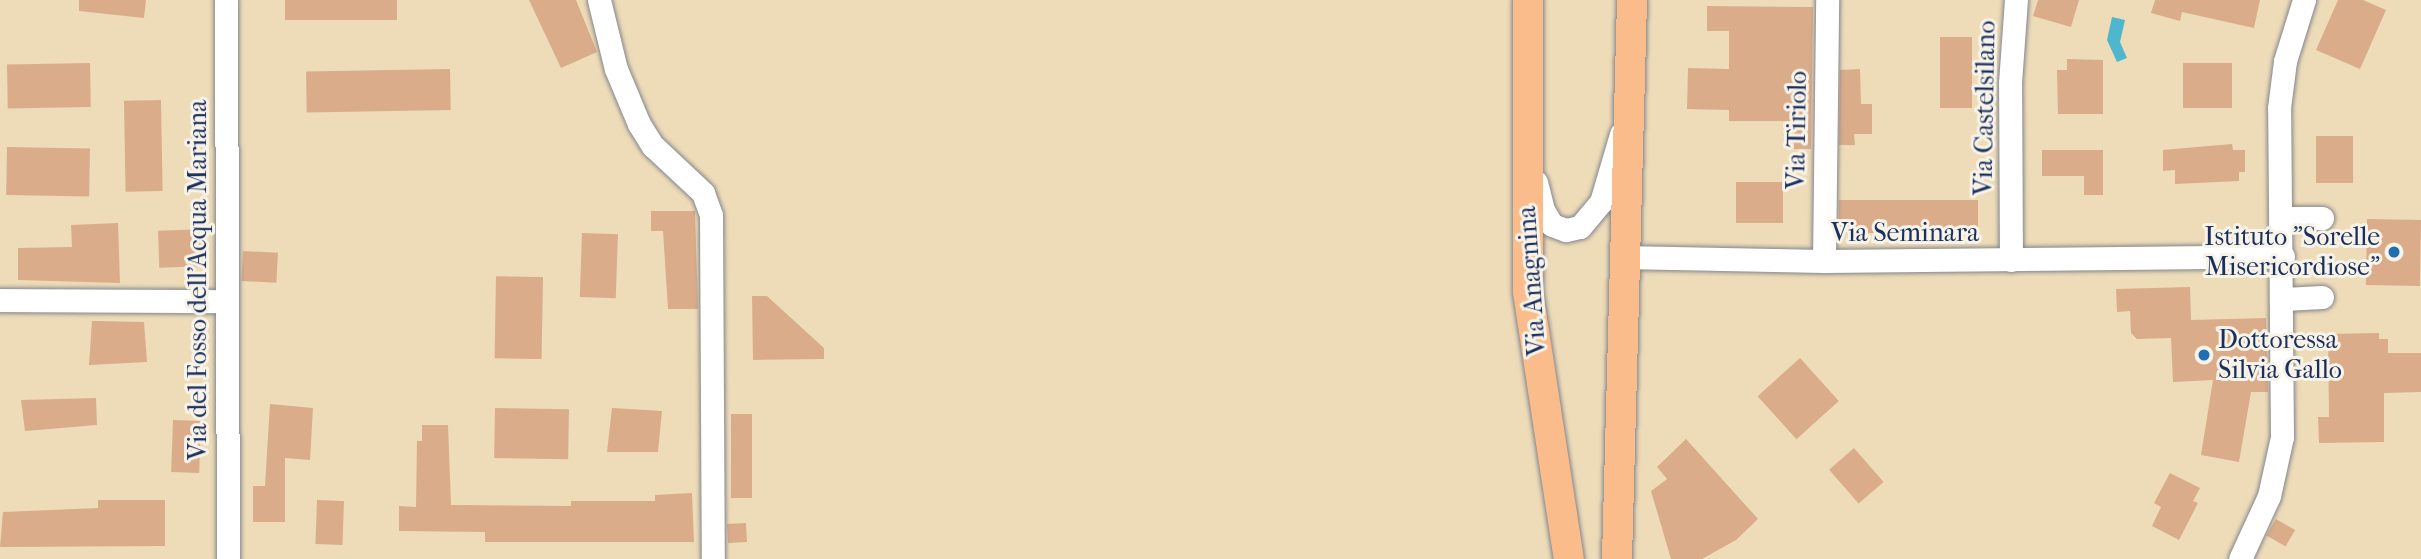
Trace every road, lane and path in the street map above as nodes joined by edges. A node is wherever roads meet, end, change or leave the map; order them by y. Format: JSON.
{"nodes":[{"id":1,"x":226,"y":0,"type":"edge"},
{"id":2,"x":599,"y":0,"type":"edge"},
{"id":3,"x":1528,"y":0,"type":"edge"},
{"id":4,"x":1632,"y":0,"type":"edge"},
{"id":5,"x":1827,"y":0,"type":"edge"},
{"id":6,"x":2016,"y":0,"type":"edge"},
{"id":7,"x":2304,"y":0,"type":"edge"},
{"id":8,"x":1526,"y":64,"type":"junction"},
{"id":9,"x":1630,"y":108,"type":"junction"},
{"id":10,"x":2282,"y":218,"type":"junction"},
{"id":11,"x":2322,"y":218,"type":"dead end"},
{"id":12,"x":1622,"y":257,"type":"junction"},
{"id":13,"x":2283,"y":257,"type":"junction"},
{"id":14,"x":2011,"y":260,"type":"junction"},
{"id":15,"x":1824,"y":261,"type":"junction"},
{"id":16,"x":2322,"y":297,"type":"dead end"},
{"id":17,"x":2284,"y":299,"type":"junction"},
{"id":18,"x":0,"y":300,"type":"edge"},
{"id":19,"x":225,"y":301,"type":"junction"},
{"id":20,"x":2248,"y":557,"type":"edge"},
{"id":21,"x":228,"y":559,"type":"edge"},
{"id":22,"x":713,"y":559,"type":"edge"},
{"id":23,"x":1569,"y":559,"type":"edge"},
{"id":24,"x":1617,"y":559,"type":"edge"}],
"edges":[{"from":1,"to":19,"type":"street","name":"Via del Fosso dell'Acqua Mariana"},
{"from":2,"to":22,"type":"street"},
{"from":3,"to":8,"type":"main road","name":"Via Anagnina"},
{"from":4,"to":9,"type":"main road"},
{"from":5,"to":15,"type":"street","name":"Via Tiriolo"},
{"from":6,"to":14,"type":"street","name":"Via Castelsilano"},
{"from":7,"to":10,"type":"street"},
{"from":8,"to":9,"type":"street"},
{"from":8,"to":23,"type":"main road","name":"Via Anagnina"},
{"from":9,"to":12,"type":"main road"},
{"from":10,"to":11,"type":"street"},
{"from":10,"to":13,"type":"street"},
{"from":12,"to":15,"type":"street","name":"Via Seminara"},
{"from":12,"to":24,"type":"main road"},
{"from":13,"to":14,"type":"street","name":"Via Seminara"},
{"from":13,"to":17,"type":"street"},
{"from":14,"to":15,"type":"street","name":"Via Seminara"},
{"from":16,"to":17,"type":"street"},
{"from":17,"to":20,"type":"street"},
{"from":18,"to":19,"type":"street"},
{"from":19,"to":21,"type":"street","name":"Via del Fosso dell'Acqua Mariana"}]}
